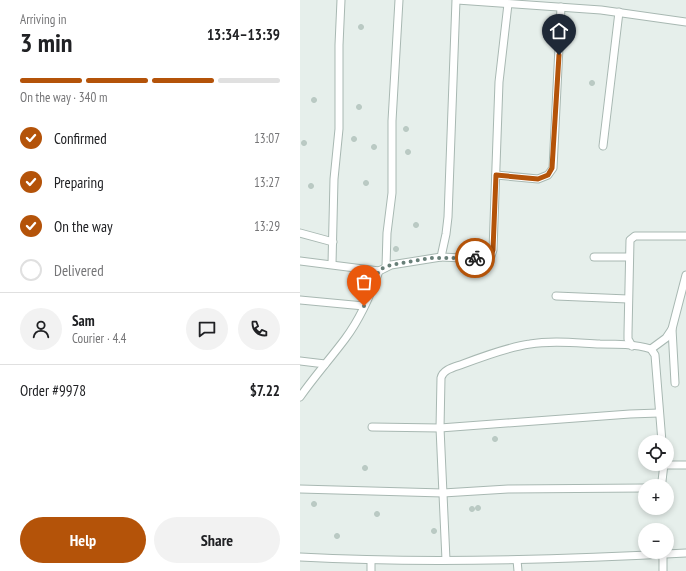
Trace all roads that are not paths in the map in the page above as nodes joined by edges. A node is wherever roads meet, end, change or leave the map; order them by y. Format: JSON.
{"nodes":[{"id":1,"x":341,"y":0,"type":"edge"},
{"id":2,"x":400,"y":0,"type":"edge"},
{"id":3,"x":457,"y":0,"type":"edge"},
{"id":4,"x":477,"y":1,"type":"edge"},
{"id":5,"x":508,"y":4,"type":"junction"},
{"id":6,"x":561,"y":7,"type":"junction"},
{"id":7,"x":620,"y":12,"type":"junction"},
{"id":8,"x":686,"y":22,"type":"edge"},
{"id":9,"x":603,"y":146,"type":"dead end"},
{"id":10,"x":496,"y":175,"type":"junction"},
{"id":11,"x":300,"y":233,"type":"edge"},
{"id":12,"x":686,"y":236,"type":"edge"},
{"id":13,"x":333,"y":242,"type":"junction"},
{"id":14,"x":441,"y":257,"type":"junction"},
{"id":15,"x":594,"y":257,"type":"dead end"},
{"id":16,"x":628,"y":257,"type":"junction"},
{"id":17,"x":300,"y":261,"type":"edge"},
{"id":18,"x":332,"y":264,"type":"junction"},
{"id":19,"x":386,"y":267,"type":"junction"},
{"id":20,"x":379,"y":270,"type":"junction"},
{"id":21,"x":686,"y":275,"type":"edge"},
{"id":22,"x":556,"y":296,"type":"dead end"},
{"id":23,"x":628,"y":299,"type":"junction"},
{"id":24,"x":300,"y":300,"type":"edge"},
{"id":25,"x":364,"y":306,"type":"junction"},
{"id":26,"x":672,"y":329,"type":"junction"},
{"id":27,"x":632,"y":346,"type":"junction"},
{"id":28,"x":651,"y":349,"type":"junction"},
{"id":29,"x":300,"y":361,"type":"edge"},
{"id":30,"x":325,"y":364,"type":"junction"},
{"id":31,"x":675,"y":383,"type":"dead end"},
{"id":32,"x":300,"y":397,"type":"edge"},
{"id":33,"x":659,"y":413,"type":"junction"},
{"id":34,"x":372,"y":427,"type":"dead end"},
{"id":35,"x":440,"y":428,"type":"junction"},
{"id":36,"x":661,"y":435,"type":"edge"},
{"id":37,"x":674,"y":464,"type":"edge"},
{"id":38,"x":686,"y":465,"type":"edge"},
{"id":39,"x":638,"y":488,"type":"edge"},
{"id":40,"x":300,"y":489,"type":"edge"},
{"id":41,"x":443,"y":493,"type":"junction"},
{"id":42,"x":686,"y":553,"type":"edge"},
{"id":43,"x":674,"y":554,"type":"edge"},
{"id":44,"x":638,"y":555,"type":"edge"},
{"id":45,"x":300,"y":557,"type":"edge"},
{"id":46,"x":663,"y":559,"type":"edge"},
{"id":47,"x":446,"y":560,"type":"junction"},
{"id":48,"x":517,"y":560,"type":"junction"},
{"id":49,"x":371,"y":561,"type":"junction"},
{"id":50,"x":371,"y":571,"type":"edge"},
{"id":51,"x":518,"y":571,"type":"edge"},
{"id":52,"x":663,"y":571,"type":"edge"}],
"edges":[{"from":1,"to":13,"type":"street"},
{"from":2,"to":19,"type":"street"},
{"from":3,"to":4,"type":"street"},
{"from":3,"to":14,"type":"street"},
{"from":4,"to":5,"type":"street"},
{"from":5,"to":6,"type":"street"},
{"from":5,"to":10,"type":"street"},
{"from":6,"to":7,"type":"street"},
{"from":6,"to":10,"type":"street"},
{"from":7,"to":8,"type":"street"},
{"from":7,"to":9,"type":"street"},
{"from":10,"to":14,"type":"street"},
{"from":11,"to":13,"type":"street"},
{"from":12,"to":16,"type":"street"},
{"from":13,"to":18,"type":"street"},
{"from":14,"to":19,"type":"street"},
{"from":15,"to":16,"type":"street"},
{"from":16,"to":23,"type":"street"},
{"from":17,"to":18,"type":"street"},
{"from":18,"to":20,"type":"street"},
{"from":19,"to":20,"type":"street"},
{"from":20,"to":25,"type":"street"},
{"from":21,"to":26,"type":"street"},
{"from":22,"to":23,"type":"street"},
{"from":23,"to":27,"type":"street"},
{"from":24,"to":25,"type":"street"},
{"from":25,"to":30,"type":"street"},
{"from":26,"to":28,"type":"street"},
{"from":26,"to":31,"type":"street"},
{"from":27,"to":28,"type":"street"},
{"from":27,"to":35,"type":"street"},
{"from":28,"to":33,"type":"street"},
{"from":29,"to":30,"type":"street"},
{"from":30,"to":32,"type":"street"},
{"from":33,"to":35,"type":"street"},
{"from":33,"to":36,"type":"street"},
{"from":34,"to":35,"type":"street"},
{"from":35,"to":41,"type":"street"},
{"from":37,"to":38,"type":"street"},
{"from":39,"to":41,"type":"street"},
{"from":40,"to":41,"type":"street"},
{"from":41,"to":47,"type":"street"},
{"from":42,"to":43,"type":"street"},
{"from":44,"to":48,"type":"street"},
{"from":45,"to":49,"type":"street"},
{"from":46,"to":52,"type":"street"},
{"from":47,"to":48,"type":"street"},
{"from":47,"to":49,"type":"street"},
{"from":48,"to":51,"type":"street"},
{"from":49,"to":50,"type":"street"}]}
